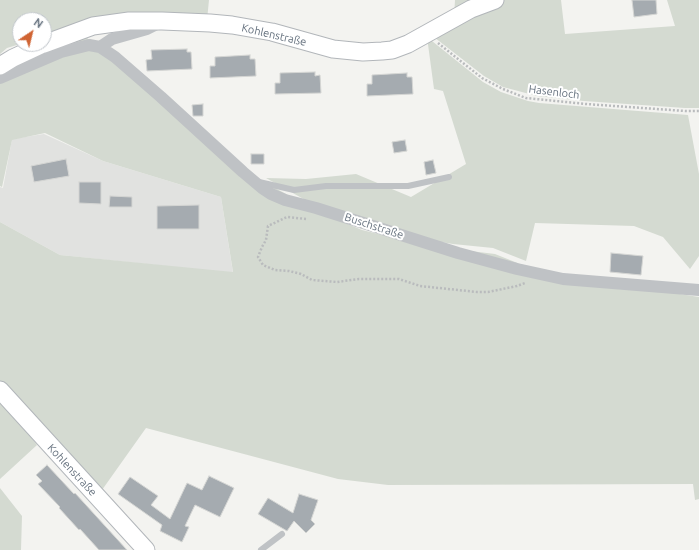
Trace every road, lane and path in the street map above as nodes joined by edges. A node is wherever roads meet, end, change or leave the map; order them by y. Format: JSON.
{"nodes":[{"id":1,"x":495,"y":0,"type":"edge"},
{"id":2,"x":162,"y":21,"type":"junction"},
{"id":3,"x":426,"y":34,"type":"junction"},
{"id":4,"x":52,"y":41,"type":"edge"},
{"id":5,"x":100,"y":47,"type":"junction"},
{"id":6,"x":26,"y":52,"type":"edge"},
{"id":7,"x":0,"y":66,"type":"edge"},
{"id":8,"x":0,"y":78,"type":"edge"},
{"id":9,"x":699,"y":111,"type":"edge"},
{"id":10,"x":449,"y":178,"type":"dead end"},
{"id":11,"x":254,"y":181,"type":"junction"},
{"id":12,"x":310,"y":219,"type":"dead end"},
{"id":13,"x":536,"y":273,"type":"junction"},
{"id":14,"x":699,"y":290,"type":"edge"},
{"id":15,"x":0,"y":390,"type":"edge"},
{"id":16,"x":282,"y":534,"type":"dead end"},
{"id":17,"x":146,"y":550,"type":"edge"},
{"id":18,"x":261,"y":550,"type":"edge"}],
"edges":[{"from":1,"to":3,"type":"street","name":"Kohlenstraße"},
{"from":2,"to":3,"type":"street","name":"Kohlenstraße"},
{"from":2,"to":4,"type":"street","name":"Kohlenstraße"},
{"from":2,"to":5,"type":"street"},
{"from":3,"to":9,"type":"path","name":"Hasenloch"},
{"from":5,"to":8,"type":"street"},
{"from":5,"to":11,"type":"street","name":"Buschstraße"},
{"from":6,"to":7,"type":"street","name":"Kohlenstraße"},
{"from":10,"to":11,"type":"lane"},
{"from":11,"to":13,"type":"street","name":"Buschstraße"},
{"from":12,"to":13,"type":"path"},
{"from":13,"to":14,"type":"street","name":"Buschstraße"},
{"from":15,"to":17,"type":"street","name":"Kohlenstraße"},
{"from":16,"to":18,"type":"lane"}]}
